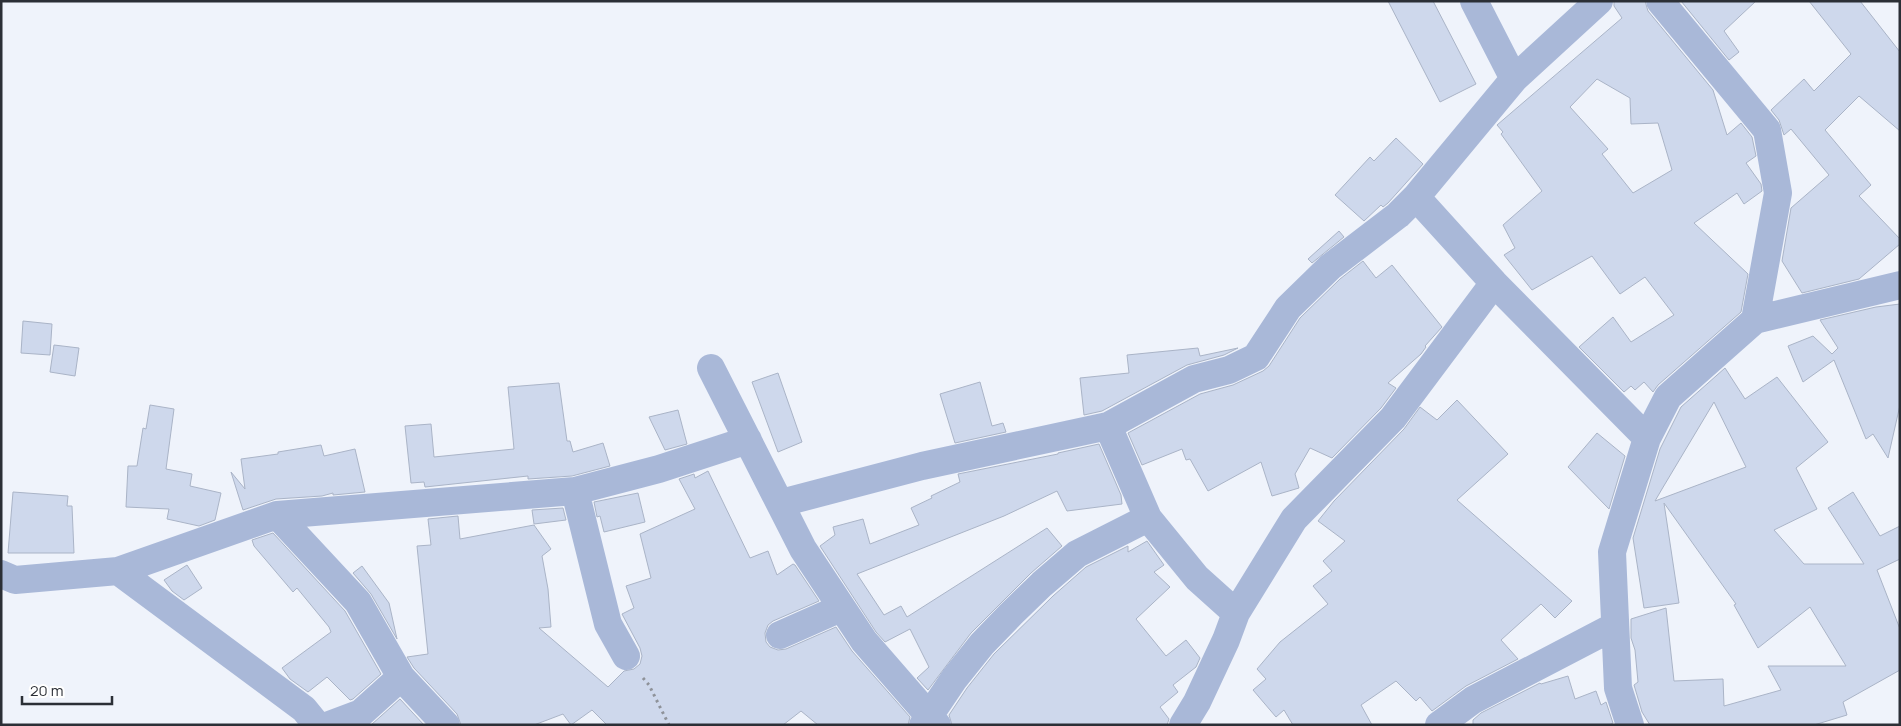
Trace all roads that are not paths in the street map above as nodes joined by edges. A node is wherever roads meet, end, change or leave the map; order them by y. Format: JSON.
{"nodes":[{"id":1,"x":1474,"y":1,"type":"edge"},
{"id":2,"x":1598,"y":1,"type":"edge"},
{"id":3,"x":1660,"y":1,"type":"edge"},
{"id":4,"x":1514,"y":79,"type":"junction"},
{"id":5,"x":1416,"y":198,"type":"junction"},
{"id":6,"x":1494,"y":283,"type":"junction"},
{"id":7,"x":1900,"y":286,"type":"edge"},
{"id":8,"x":1755,"y":320,"type":"junction"},
{"id":9,"x":711,"y":368,"type":"dead end"},
{"id":10,"x":1108,"y":426,"type":"junction"},
{"id":11,"x":1647,"y":438,"type":"junction"},
{"id":12,"x":748,"y":440,"type":"junction"},
{"id":13,"x":576,"y":491,"type":"junction"},
{"id":14,"x":780,"y":503,"type":"junction"},
{"id":15,"x":277,"y":515,"type":"junction"},
{"id":16,"x":1148,"y":518,"type":"junction"},
{"id":17,"x":118,"y":571,"type":"junction"},
{"id":18,"x":6,"y":583,"type":"edge"},
{"id":19,"x":841,"y":608,"type":"junction"},
{"id":20,"x":1236,"y":613,"type":"junction"},
{"id":21,"x":1615,"y":626,"type":"junction"},
{"id":22,"x":780,"y":635,"type":"dead end"},
{"id":23,"x":626,"y":656,"type":"road end"},
{"id":24,"x":401,"y":677,"type":"junction"},
{"id":25,"x":930,"y":722,"type":"edge"},
{"id":26,"x":317,"y":725,"type":"edge"},
{"id":27,"x":329,"y":725,"type":"edge"},
{"id":28,"x":446,"y":725,"type":"edge"},
{"id":29,"x":1183,"y":725,"type":"edge"},
{"id":30,"x":1439,"y":725,"type":"edge"},
{"id":31,"x":1630,"y":725,"type":"edge"}],
"edges":[{"from":1,"to":4,"type":"street"},
{"from":2,"to":4,"type":"street"},
{"from":3,"to":8,"type":"street"},
{"from":4,"to":5,"type":"street"},
{"from":5,"to":6,"type":"street"},
{"from":5,"to":10,"type":"street"},
{"from":6,"to":11,"type":"street"},
{"from":6,"to":20,"type":"street"},
{"from":7,"to":8,"type":"street"},
{"from":8,"to":11,"type":"street"},
{"from":9,"to":12,"type":"street"},
{"from":10,"to":14,"type":"street"},
{"from":10,"to":16,"type":"street"},
{"from":11,"to":21,"type":"street"},
{"from":12,"to":13,"type":"street"},
{"from":12,"to":14,"type":"street"},
{"from":13,"to":15,"type":"street"},
{"from":13,"to":23,"type":"street"},
{"from":14,"to":19,"type":"street"},
{"from":15,"to":17,"type":"street"},
{"from":15,"to":24,"type":"street"},
{"from":16,"to":20,"type":"street"},
{"from":16,"to":25,"type":"street"},
{"from":17,"to":18,"type":"street"},
{"from":17,"to":26,"type":"street"},
{"from":19,"to":22,"type":"street"},
{"from":19,"to":25,"type":"street"},
{"from":20,"to":29,"type":"street"},
{"from":21,"to":30,"type":"street"},
{"from":21,"to":31,"type":"street"},
{"from":24,"to":27,"type":"street"},
{"from":24,"to":28,"type":"street"}]}
